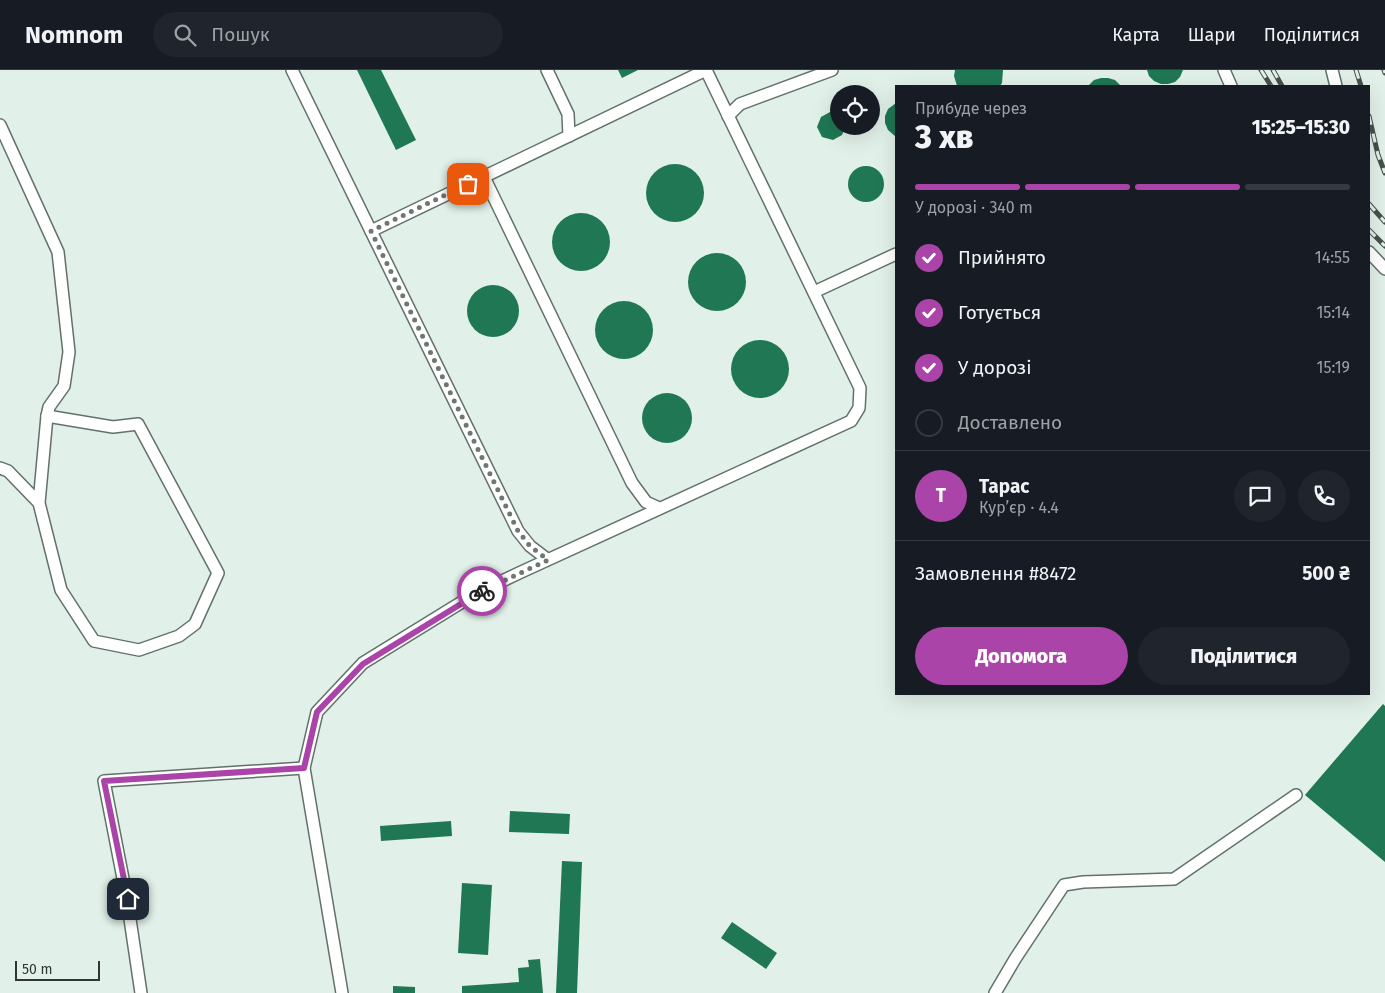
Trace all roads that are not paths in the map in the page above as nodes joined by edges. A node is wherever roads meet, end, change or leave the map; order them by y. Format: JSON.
{"nodes":[{"id":1,"x":292,"y":70,"type":"edge"},
{"id":2,"x":547,"y":70,"type":"edge"},
{"id":3,"x":706,"y":70,"type":"edge"},
{"id":4,"x":832,"y":70,"type":"edge"},
{"id":5,"x":1224,"y":70,"type":"edge"},
{"id":6,"x":1332,"y":70,"type":"edge"},
{"id":7,"x":1231,"y":85,"type":"edge"},
{"id":8,"x":1336,"y":85,"type":"edge"},
{"id":9,"x":728,"y":116,"type":"junction"},
{"id":10,"x":0,"y":125,"type":"edge"},
{"id":11,"x":569,"y":136,"type":"junction"},
{"id":12,"x":484,"y":177,"type":"junction"},
{"id":13,"x":371,"y":231,"type":"junction"},
{"id":14,"x":1370,"y":253,"type":"edge"},
{"id":15,"x":895,"y":254,"type":"edge"},
{"id":16,"x":1385,"y":269,"type":"edge"},
{"id":17,"x":814,"y":292,"type":"junction"},
{"id":18,"x":47,"y":416,"type":"junction"},
{"id":19,"x":0,"y":468,"type":"edge"},
{"id":20,"x":39,"y":503,"type":"junction"},
{"id":21,"x":660,"y":508,"type":"junction"},
{"id":22,"x":548,"y":560,"type":"junction"},
{"id":23,"x":304,"y":768,"type":"junction"},
{"id":24,"x":1296,"y":795,"type":"dead end"},
{"id":25,"x":141,"y":993,"type":"edge"},
{"id":26,"x":342,"y":993,"type":"edge"},
{"id":27,"x":995,"y":993,"type":"edge"}],
"edges":[{"from":1,"to":13,"type":"street"},
{"from":2,"to":11,"type":"street"},
{"from":3,"to":9,"type":"street"},
{"from":3,"to":11,"type":"street"},
{"from":4,"to":9,"type":"street"},
{"from":5,"to":7,"type":"street"},
{"from":6,"to":8,"type":"street"},
{"from":9,"to":17,"type":"street"},
{"from":10,"to":18,"type":"street"},
{"from":11,"to":12,"type":"street"},
{"from":12,"to":13,"type":"street"},
{"from":12,"to":21,"type":"street"},
{"from":13,"to":22,"type":"street"},
{"from":14,"to":16,"type":"street"},
{"from":15,"to":17,"type":"street"},
{"from":17,"to":21,"type":"street"},
{"from":18,"to":20,"type":"street"},
{"from":18,"to":20,"type":"street"},
{"from":19,"to":20,"type":"street"},
{"from":21,"to":22,"type":"street"},
{"from":22,"to":23,"type":"street"},
{"from":23,"to":25,"type":"street"},
{"from":23,"to":26,"type":"street"},
{"from":24,"to":27,"type":"street"}]}
